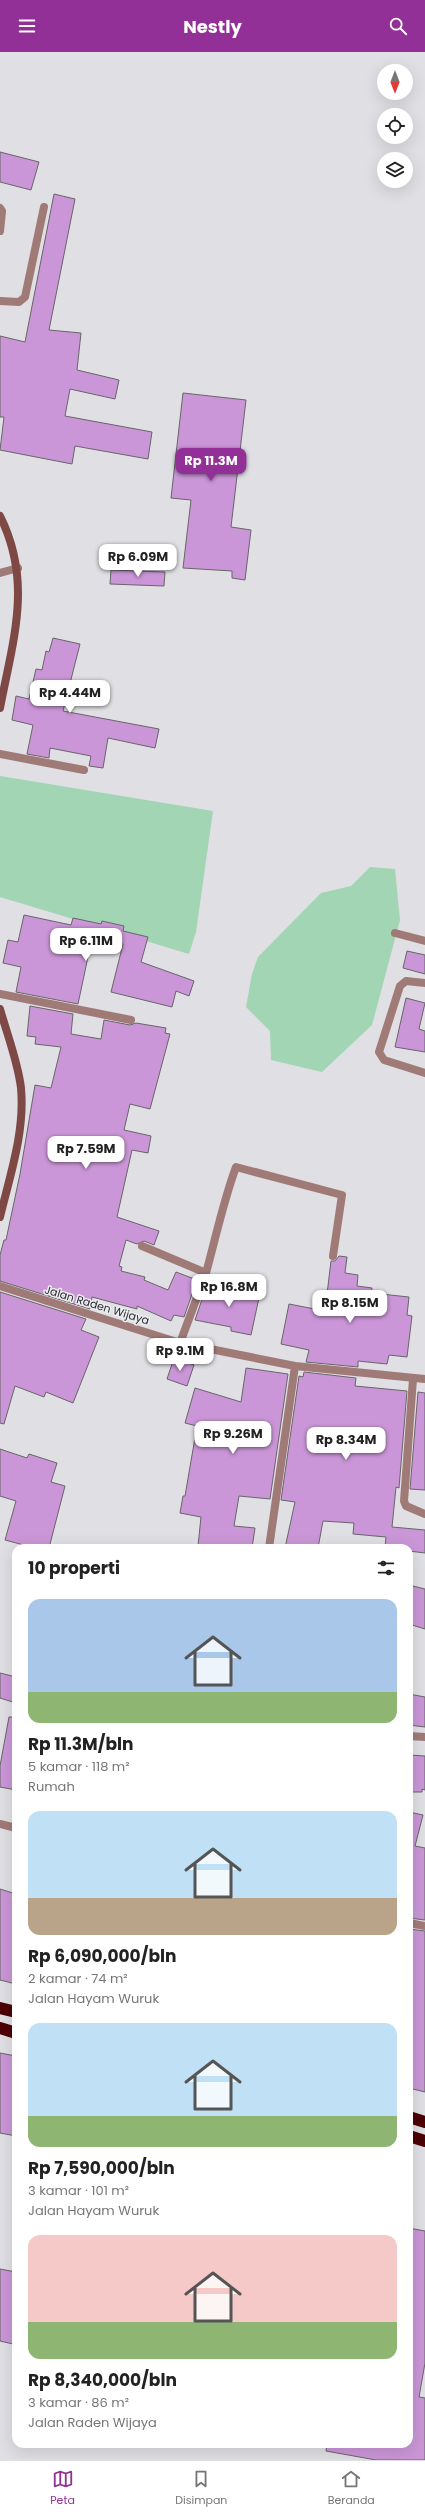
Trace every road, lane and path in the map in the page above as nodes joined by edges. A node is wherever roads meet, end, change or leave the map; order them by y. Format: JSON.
{"nodes":[{"id":1,"x":44,"y":207,"type":"dead end"},
{"id":2,"x":0,"y":208,"type":"edge"},
{"id":3,"x":0,"y":231,"type":"edge"},
{"id":4,"x":0,"y":301,"type":"edge"},
{"id":5,"x":0,"y":516,"type":"edge"},
{"id":6,"x":18,"y":568,"type":"junction"},
{"id":7,"x":0,"y":573,"type":"edge"},
{"id":8,"x":0,"y":708,"type":"edge"},
{"id":9,"x":0,"y":754,"type":"edge"},
{"id":10,"x":84,"y":770,"type":"dead end"},
{"id":11,"x":395,"y":933,"type":"dead end"},
{"id":12,"x":425,"y":941,"type":"edge"},
{"id":13,"x":425,"y":983,"type":"edge"},
{"id":14,"x":0,"y":994,"type":"edge"},
{"id":15,"x":0,"y":1009,"type":"edge"},
{"id":16,"x":131,"y":1020,"type":"dead end"},
{"id":17,"x":425,"y":1073,"type":"edge"},
{"id":18,"x":1,"y":1208,"type":"edge"},
{"id":19,"x":0,"y":1217,"type":"edge"},
{"id":20,"x":142,"y":1246,"type":"dead end"},
{"id":21,"x":333,"y":1256,"type":"dead end"},
{"id":22,"x":206,"y":1273,"type":"junction"},
{"id":23,"x":0,"y":1286,"type":"edge"},
{"id":24,"x":180,"y":1343,"type":"junction"},
{"id":25,"x":295,"y":1366,"type":"junction"},
{"id":26,"x":413,"y":1379,"type":"junction"},
{"id":27,"x":425,"y":1379,"type":"edge"},
{"id":28,"x":425,"y":1514,"type":"edge"},
{"id":29,"x":270,"y":1544,"type":"edge"},
{"id":30,"x":413,"y":1736,"type":"edge"},
{"id":31,"x":425,"y":1737,"type":"edge"},
{"id":32,"x":0,"y":1824,"type":"edge"},
{"id":33,"x":12,"y":1827,"type":"edge"},
{"id":34,"x":413,"y":1924,"type":"edge"},
{"id":35,"x":425,"y":1926,"type":"edge"},
{"id":36,"x":0,"y":2008,"type":"edge"},
{"id":37,"x":12,"y":2011,"type":"edge"},
{"id":38,"x":0,"y":2028,"type":"edge"},
{"id":39,"x":12,"y":2032,"type":"edge"},
{"id":40,"x":413,"y":2118,"type":"edge"},
{"id":41,"x":425,"y":2122,"type":"edge"},
{"id":42,"x":413,"y":2137,"type":"edge"},
{"id":43,"x":425,"y":2141,"type":"edge"}],
"edges":[{"from":1,"to":4,"type":"street"},
{"from":2,"to":3,"type":"street"},
{"from":5,"to":6,"type":"main road"},
{"from":6,"to":7,"type":"street"},
{"from":6,"to":8,"type":"main road"},
{"from":9,"to":10,"type":"street"},
{"from":11,"to":12,"type":"street"},
{"from":13,"to":17,"type":"street"},
{"from":14,"to":16,"type":"street"},
{"from":15,"to":18,"type":"main road"},
{"from":18,"to":19,"type":"main road"},
{"from":20,"to":22,"type":"street"},
{"from":21,"to":22,"type":"street"},
{"from":22,"to":24,"type":"street"},
{"from":23,"to":24,"type":"street","name":"Jalan Raden Wijaya"},
{"from":24,"to":25,"type":"street","name":"Jalan Raden Wijaya"},
{"from":25,"to":26,"type":"street","name":"Jalan Raden Wijaya"},
{"from":25,"to":29,"type":"street"},
{"from":26,"to":27,"type":"street","name":"Jalan Raden Wijaya"},
{"from":26,"to":28,"type":"street"},
{"from":30,"to":31,"type":"street"},
{"from":32,"to":33,"type":"street"},
{"from":34,"to":35,"type":"street"},
{"from":36,"to":37,"type":"highway"},
{"from":38,"to":39,"type":"highway"},
{"from":40,"to":41,"type":"highway"},
{"from":42,"to":43,"type":"highway"}]}
